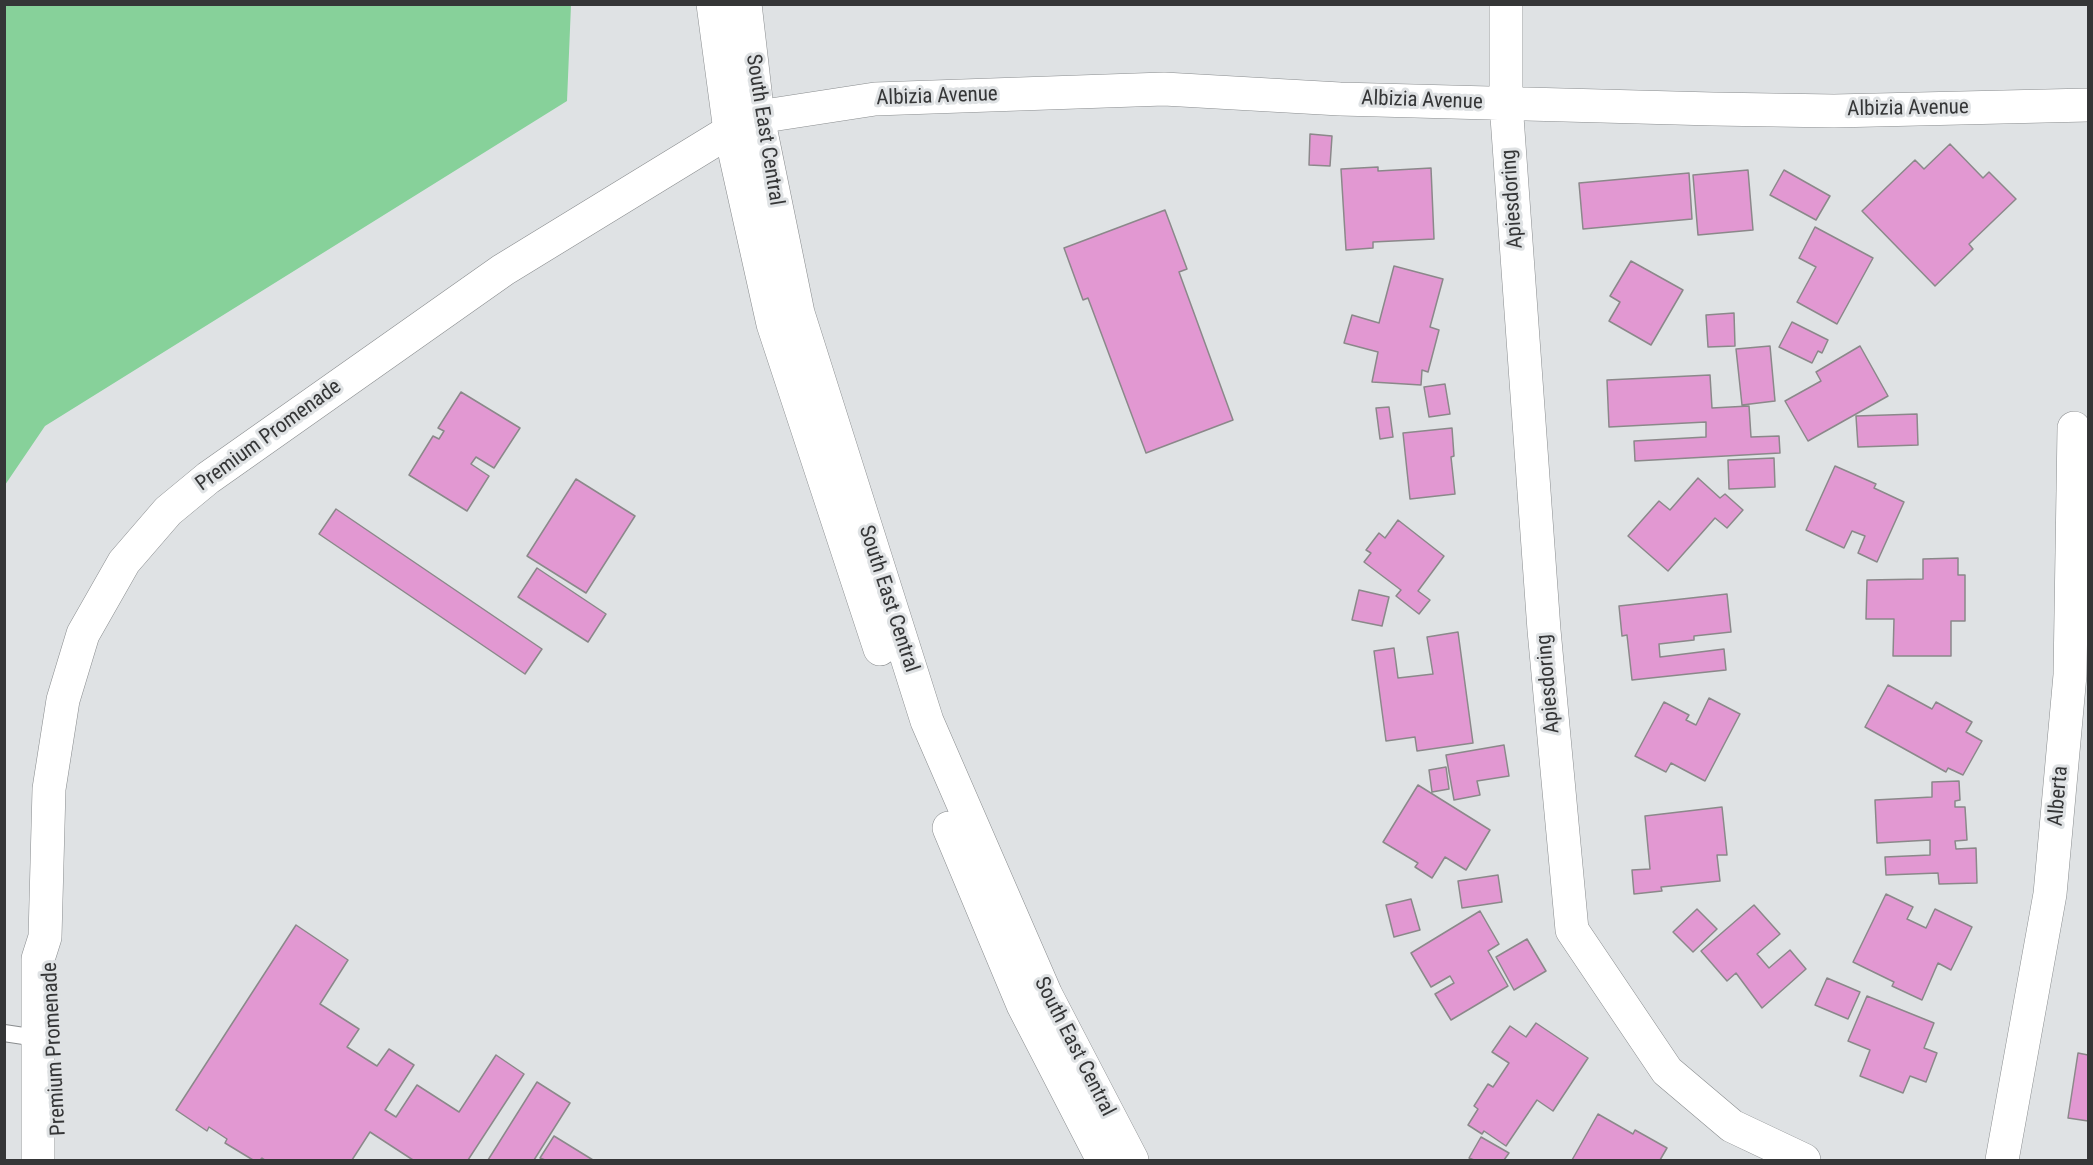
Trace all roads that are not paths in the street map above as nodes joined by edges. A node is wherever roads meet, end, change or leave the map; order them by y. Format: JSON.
{"nodes":[{"id":1,"x":713,"y":4,"type":"edge"},
{"id":2,"x":745,"y":4,"type":"edge"},
{"id":3,"x":1506,"y":4,"type":"edge"},
{"id":4,"x":1506,"y":103,"type":"junction"},
{"id":5,"x":2088,"y":105,"type":"edge"},
{"id":6,"x":744,"y":124,"type":"junction"},
{"id":7,"x":2074,"y":428,"type":"dead end"},
{"id":8,"x":45,"y":937,"type":"junction"},
{"id":9,"x":4,"y":1034,"type":"edge"},
{"id":10,"x":37,"y":1038,"type":"junction"},
{"id":11,"x":38,"y":1161,"type":"edge"},
{"id":12,"x":61,"y":1161,"type":"edge"},
{"id":13,"x":1103,"y":1161,"type":"edge"},
{"id":14,"x":1132,"y":1161,"type":"edge"},
{"id":15,"x":1804,"y":1161,"type":"edge"},
{"id":16,"x":2002,"y":1161,"type":"edge"}],
"edges":[{"from":1,"to":6,"type":"street","name":"South East Central"},
{"from":2,"to":6,"type":"street","name":"South East Central"},
{"from":3,"to":4,"type":"street","name":"Apiesdoring"},
{"from":4,"to":5,"type":"street","name":"Albizia Avenue"},
{"from":4,"to":6,"type":"street","name":"Albizia Avenue"},
{"from":4,"to":15,"type":"street","name":"Apiesdoring"},
{"from":6,"to":8,"type":"street","name":"Premium Promenade"},
{"from":6,"to":13,"type":"street","name":"South East Central"},
{"from":6,"to":14,"type":"street","name":"South East Central"},
{"from":7,"to":16,"type":"street","name":"Alberta"},
{"from":8,"to":10,"type":"street","name":"Premium Promenade"},
{"from":8,"to":12,"type":"street","name":"Premium Promenade"},
{"from":9,"to":10,"type":"lane"},
{"from":10,"to":11,"type":"street","name":"Premium Promenade"}]}
